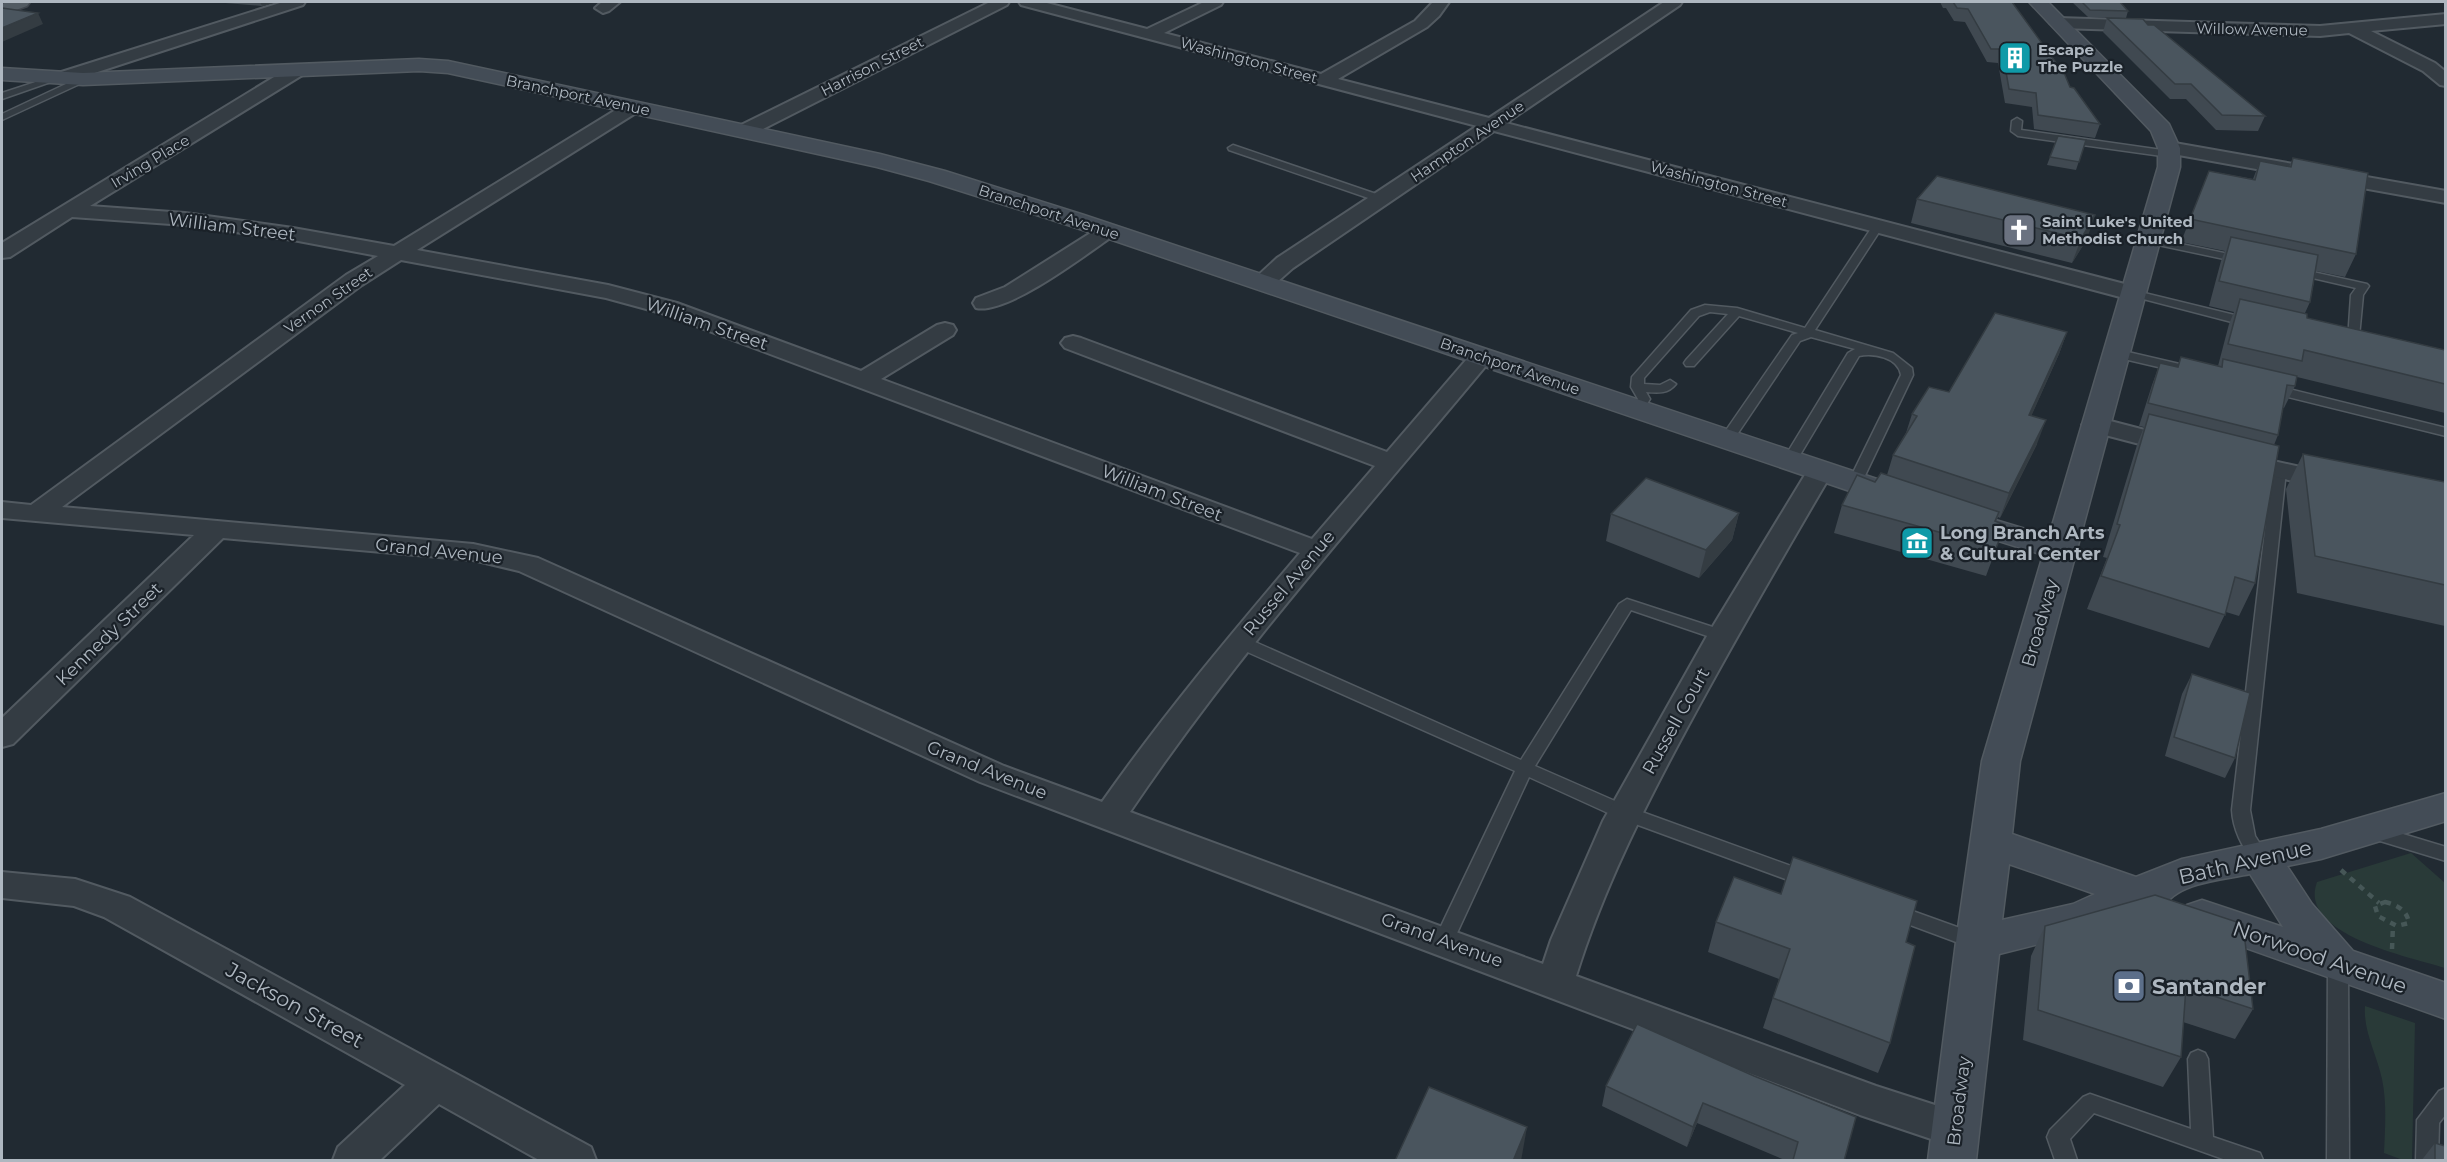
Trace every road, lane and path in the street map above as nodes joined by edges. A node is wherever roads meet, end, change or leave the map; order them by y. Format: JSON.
{"nodes":[{"id":1,"x":21,"y":2,"type":"edge"},
{"id":2,"x":297,"y":2,"type":"edge"},
{"id":3,"x":1001,"y":2,"type":"edge"},
{"id":4,"x":1027,"y":2,"type":"edge"},
{"id":5,"x":1215,"y":2,"type":"edge"},
{"id":6,"x":1441,"y":2,"type":"edge"},
{"id":7,"x":1674,"y":2,"type":"edge"},
{"id":8,"x":2038,"y":2,"type":"edge"},
{"id":9,"x":2,"y":10,"type":"edge"},
{"id":10,"x":2445,"y":19,"type":"edge"},
{"id":11,"x":2058,"y":23,"type":"junction"},
{"id":12,"x":2353,"y":29,"type":"junction"},
{"id":13,"x":1149,"y":34,"type":"junction"},
{"id":14,"x":298,"y":70,"type":"junction"},
{"id":15,"x":2,"y":74,"type":"edge"},
{"id":16,"x":67,"y":78,"type":"junction"},
{"id":17,"x":1323,"y":80,"type":"junction"},
{"id":18,"x":2445,"y":81,"type":"edge"},
{"id":19,"x":2,"y":96,"type":"edge"},
{"id":20,"x":633,"y":107,"type":"junction"},
{"id":21,"x":2,"y":117,"type":"edge"},
{"id":22,"x":2017,"y":121,"type":"dead end"},
{"id":23,"x":1492,"y":124,"type":"junction"},
{"id":24,"x":744,"y":131,"type":"junction"},
{"id":25,"x":1233,"y":148,"type":"dead end"},
{"id":26,"x":2169,"y":151,"type":"junction"},
{"id":27,"x":2445,"y":197,"type":"edge"},
{"id":28,"x":1381,"y":199,"type":"junction"},
{"id":29,"x":68,"y":211,"type":"junction"},
{"id":30,"x":1878,"y":226,"type":"junction"},
{"id":31,"x":1107,"y":231,"type":"junction"},
{"id":32,"x":2148,"y":240,"type":"junction"},
{"id":33,"x":2,"y":252,"type":"edge"},
{"id":34,"x":396,"y":254,"type":"junction"},
{"id":35,"x":2259,"y":264,"type":"edge"},
{"id":36,"x":2282,"y":268,"type":"edge"},
{"id":37,"x":1262,"y":282,"type":"junction"},
{"id":38,"x":2132,"y":292,"type":"junction"},
{"id":39,"x":984,"y":303,"type":"dead end"},
{"id":40,"x":1737,"y":312,"type":"junction"},
{"id":41,"x":2267,"y":326,"type":"edge"},
{"id":42,"x":945,"y":330,"type":"dead end"},
{"id":43,"x":1807,"y":334,"type":"junction"},
{"id":44,"x":1073,"y":343,"type":"dead end"},
{"id":45,"x":2339,"y":343,"type":"edge"},
{"id":46,"x":1851,"y":348,"type":"junction"},
{"id":47,"x":2115,"y":353,"type":"junction"},
{"id":48,"x":1480,"y":357,"type":"junction"},
{"id":49,"x":1690,"y":363,"type":"dead end"},
{"id":50,"x":2216,"y":376,"type":"edge"},
{"id":51,"x":863,"y":380,"type":"junction"},
{"id":52,"x":1670,"y":384,"type":"dead end"},
{"id":53,"x":2261,"y":386,"type":"edge"},
{"id":54,"x":1637,"y":398,"type":"junction"},
{"id":55,"x":2095,"y":425,"type":"junction"},
{"id":56,"x":2445,"y":432,"type":"edge"},
{"id":57,"x":1727,"y":440,"type":"junction"},
{"id":58,"x":1790,"y":460,"type":"junction"},
{"id":59,"x":1392,"y":463,"type":"junction"},
{"id":60,"x":1820,"y":471,"type":"junction"},
{"id":61,"x":2279,"y":471,"type":"junction"},
{"id":62,"x":1855,"y":483,"type":"junction"},
{"id":63,"x":2357,"y":487,"type":"edge"},
{"id":64,"x":2,"y":510,"type":"edge"},
{"id":65,"x":36,"y":513,"type":"junction"},
{"id":66,"x":215,"y":530,"type":"junction"},
{"id":67,"x":1317,"y":550,"type":"junction"},
{"id":68,"x":2060,"y":550,"type":"junction"},
{"id":69,"x":1722,"y":636,"type":"junction"},
{"id":70,"x":1240,"y":642,"type":"junction"},
{"id":71,"x":2,"y":736,"type":"edge"},
{"id":72,"x":1524,"y":770,"type":"junction"},
{"id":73,"x":2445,"y":807,"type":"edge"},
{"id":74,"x":1625,"y":813,"type":"junction"},
{"id":75,"x":1109,"y":818,"type":"junction"},
{"id":76,"x":2368,"y":830,"type":"junction"},
{"id":77,"x":1991,"y":842,"type":"junction"},
{"id":78,"x":2445,"y":854,"type":"edge"},
{"id":79,"x":2260,"y":858,"type":"junction"},
{"id":80,"x":2341,"y":870,"type":"dead end"},
{"id":81,"x":2,"y":885,"type":"edge"},
{"id":82,"x":1826,"y":886,"type":"edge"},
{"id":83,"x":2139,"y":894,"type":"junction"},
{"id":84,"x":2379,"y":903,"type":"junction"},
{"id":85,"x":1882,"y":907,"type":"edge"},
{"id":86,"x":2393,"y":925,"type":"junction"},
{"id":87,"x":1444,"y":941,"type":"junction"},
{"id":88,"x":1977,"y":942,"type":"junction"},
{"id":89,"x":2392,"y":956,"type":"dead end"},
{"id":90,"x":2338,"y":963,"type":"junction"},
{"id":91,"x":1556,"y":982,"type":"junction"},
{"id":92,"x":2445,"y":1001,"type":"edge"},
{"id":93,"x":2198,"y":1059,"type":"dead end"},
{"id":94,"x":434,"y":1083,"type":"junction"},
{"id":95,"x":2445,"y":1097,"type":"edge"},
{"id":96,"x":2203,"y":1143,"type":"junction"},
{"id":97,"x":1954,"y":1145,"type":"edge"},
{"id":98,"x":353,"y":1161,"type":"edge"},
{"id":99,"x":576,"y":1161,"type":"edge"},
{"id":100,"x":2066,"y":1161,"type":"edge"},
{"id":101,"x":2252,"y":1161,"type":"edge"},
{"id":102,"x":2338,"y":1161,"type":"edge"},
{"id":103,"x":2427,"y":1161,"type":"edge"}],
"edges":[{"from":1,"to":9,"type":"main road"},
{"from":2,"to":16,"type":"street"},
{"from":3,"to":24,"type":"street","name":"Harrison Street"},
{"from":4,"to":13,"type":"street","name":"Washington Street"},
{"from":5,"to":13,"type":"street"},
{"from":6,"to":17,"type":"street"},
{"from":7,"to":23,"type":"street","name":"Hampton Avenue"},
{"from":8,"to":11,"type":"street"},
{"from":10,"to":12,"type":"street","name":"Willow Avenue"},
{"from":11,"to":12,"type":"street","name":"Willow Avenue"},
{"from":11,"to":26,"type":"street"},
{"from":12,"to":18,"type":"street"},
{"from":13,"to":17,"type":"street","name":"Washington Street"},
{"from":14,"to":16,"type":"street","name":"Branchport Avenue"},
{"from":14,"to":20,"type":"street","name":"Branchport Avenue"},
{"from":14,"to":29,"type":"street","name":"Irving Place"},
{"from":15,"to":16,"type":"street","name":"Branchport Avenue"},
{"from":16,"to":19,"type":"lane"},
{"from":16,"to":21,"type":"lane"},
{"from":17,"to":23,"type":"street","name":"Washington Street"},
{"from":20,"to":24,"type":"street","name":"Branchport Avenue"},
{"from":20,"to":34,"type":"street","name":"Vernon Street"},
{"from":22,"to":26,"type":"lane"},
{"from":23,"to":28,"type":"street","name":"Hampton Avenue"},
{"from":23,"to":30,"type":"street","name":"Washington Street"},
{"from":24,"to":31,"type":"street","name":"Branchport Avenue"},
{"from":25,"to":28,"type":"lane"},
{"from":26,"to":27,"type":"street"},
{"from":26,"to":32,"type":"street","name":"Broadway"},
{"from":28,"to":37,"type":"street","name":"Hampton Avenue"},
{"from":29,"to":33,"type":"street","name":"Irving Place"},
{"from":29,"to":34,"type":"street","name":"William Street"},
{"from":30,"to":38,"type":"street","name":"Washington Street"},
{"from":30,"to":43,"type":"lane"},
{"from":31,"to":37,"type":"street","name":"Branchport Avenue"},
{"from":31,"to":39,"type":"street"},
{"from":32,"to":35,"type":"lane"},
{"from":32,"to":38,"type":"street","name":"Broadway"},
{"from":34,"to":51,"type":"street","name":"William Street"},
{"from":34,"to":65,"type":"street","name":"Vernon Street"},
{"from":36,"to":45,"type":"lane"},
{"from":37,"to":48,"type":"street","name":"Branchport Avenue"},
{"from":38,"to":41,"type":"lane","name":"Washington Street"},
{"from":38,"to":47,"type":"street","name":"Broadway"},
{"from":40,"to":43,"type":"lane"},
{"from":40,"to":49,"type":"lane"},
{"from":40,"to":54,"type":"lane"},
{"from":42,"to":51,"type":"street"},
{"from":43,"to":46,"type":"lane"},
{"from":43,"to":57,"type":"lane"},
{"from":44,"to":59,"type":"street"},
{"from":46,"to":58,"type":"lane"},
{"from":46,"to":62,"type":"lane"},
{"from":47,"to":50,"type":"lane"},
{"from":47,"to":55,"type":"street","name":"Broadway"},
{"from":48,"to":54,"type":"street","name":"Branchport Avenue"},
{"from":48,"to":59,"type":"street","name":"Russel Avenue"},
{"from":51,"to":67,"type":"street","name":"William Street"},
{"from":52,"to":54,"type":"lane"},
{"from":53,"to":56,"type":"lane"},
{"from":54,"to":57,"type":"street","name":"Branchport Avenue"},
{"from":55,"to":61,"type":"street"},
{"from":55,"to":68,"type":"street","name":"Broadway"},
{"from":57,"to":58,"type":"street","name":"Branchport Avenue"},
{"from":58,"to":60,"type":"street","name":"Branchport Avenue"},
{"from":59,"to":67,"type":"street","name":"Russel Avenue"},
{"from":60,"to":62,"type":"street","name":"Branchport Avenue"},
{"from":60,"to":69,"type":"street","name":"Russell Court"},
{"from":61,"to":63,"type":"street"},
{"from":61,"to":79,"type":"lane"},
{"from":62,"to":68,"type":"street","name":"Branchport Avenue"},
{"from":64,"to":65,"type":"street","name":"Grand Avenue"},
{"from":65,"to":66,"type":"street","name":"Grand Avenue"},
{"from":66,"to":71,"type":"street","name":"Kennedy Street"},
{"from":66,"to":75,"type":"street","name":"Grand Avenue"},
{"from":67,"to":70,"type":"street","name":"Russel Avenue"},
{"from":68,"to":77,"type":"street","name":"Broadway"},
{"from":69,"to":72,"type":"lane"},
{"from":69,"to":74,"type":"street","name":"Russell Court"},
{"from":70,"to":72,"type":"lane"},
{"from":70,"to":75,"type":"street","name":"Russel Avenue"},
{"from":72,"to":74,"type":"lane"},
{"from":72,"to":87,"type":"lane"},
{"from":73,"to":76,"type":"street","name":"Bath Avenue"},
{"from":74,"to":82,"type":"lane"},
{"from":74,"to":91,"type":"street","name":"Russell Court"},
{"from":75,"to":87,"type":"street","name":"Grand Avenue"},
{"from":76,"to":78,"type":"lane"},
{"from":76,"to":79,"type":"street","name":"Bath Avenue"},
{"from":77,"to":83,"type":"street","name":"Norwood Avenue"},
{"from":77,"to":88,"type":"street","name":"Broadway"},
{"from":79,"to":83,"type":"street","name":"Bath Avenue"},
{"from":79,"to":90,"type":"street"},
{"from":80,"to":84,"type":"path"},
{"from":81,"to":94,"type":"street","name":"Jackson Street"},
{"from":83,"to":88,"type":"street","name":"Bath Avenue"},
{"from":83,"to":90,"type":"street","name":"Norwood Avenue"},
{"from":84,"to":86,"type":"path"},
{"from":84,"to":86,"type":"path"},
{"from":85,"to":88,"type":"lane"},
{"from":86,"to":89,"type":"path"},
{"from":87,"to":91,"type":"street","name":"Grand Avenue"},
{"from":88,"to":97,"type":"street","name":"Broadway"},
{"from":90,"to":92,"type":"street","name":"Norwood Avenue"},
{"from":90,"to":102,"type":"lane"},
{"from":91,"to":97,"type":"street","name":"Grand Avenue"},
{"from":93,"to":96,"type":"lane"},
{"from":94,"to":98,"type":"street"},
{"from":94,"to":99,"type":"street","name":"Jackson Street"},
{"from":95,"to":103,"type":"lane"},
{"from":96,"to":100,"type":"lane"},
{"from":96,"to":101,"type":"lane"}]}
